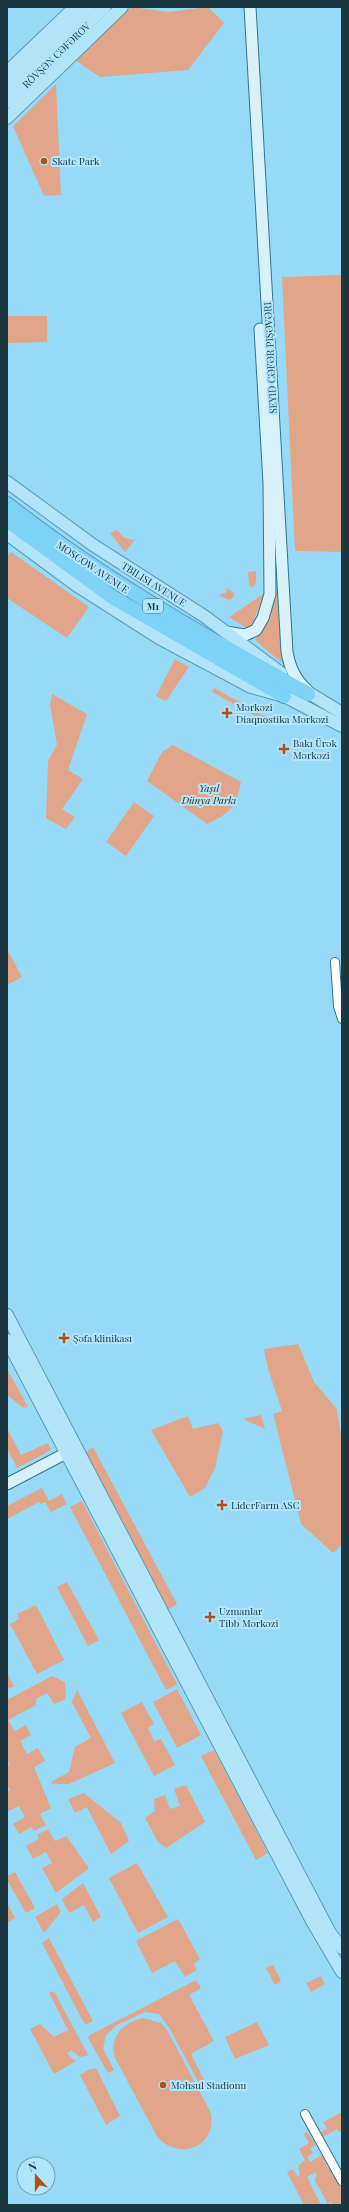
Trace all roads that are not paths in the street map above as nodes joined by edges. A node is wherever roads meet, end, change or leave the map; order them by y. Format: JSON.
{"nodes":[{"id":1,"x":75,"y":7,"type":"edge"},
{"id":2,"x":89,"y":7,"type":"edge"},
{"id":3,"x":105,"y":7,"type":"edge"},
{"id":4,"x":122,"y":7,"type":"edge"},
{"id":5,"x":243,"y":7,"type":"edge"},
{"id":6,"x":250,"y":7,"type":"edge"},
{"id":7,"x":7,"y":72,"type":"edge"},
{"id":8,"x":7,"y":87,"type":"edge"},
{"id":9,"x":7,"y":102,"type":"edge"},
{"id":10,"x":7,"y":118,"type":"edge"},
{"id":11,"x":7,"y":482,"type":"edge"},
{"id":12,"x":7,"y":504,"type":"edge"},
{"id":13,"x":7,"y":520,"type":"edge"},
{"id":14,"x":7,"y":534,"type":"edge"},
{"id":15,"x":280,"y":549,"type":"junction"},
{"id":16,"x":269,"y":550,"type":"junction"},
{"id":17,"x":226,"y":632,"type":"junction"},
{"id":18,"x":284,"y":696,"type":"junction"},
{"id":19,"x":313,"y":696,"type":"junction"},
{"id":20,"x":342,"y":712,"type":"edge"},
{"id":21,"x":342,"y":726,"type":"edge"},
{"id":22,"x":335,"y":962,"type":"dead end"},
{"id":23,"x":342,"y":1019,"type":"edge"},
{"id":24,"x":7,"y":1315,"type":"edge"},
{"id":25,"x":7,"y":1340,"type":"edge"},
{"id":26,"x":71,"y":1450,"type":"junction"},
{"id":27,"x":7,"y":1484,"type":"edge"},
{"id":28,"x":342,"y":1948,"type":"edge"},
{"id":29,"x":342,"y":1972,"type":"edge"},
{"id":30,"x":305,"y":2114,"type":"dead end"},
{"id":31,"x":342,"y":2181,"type":"edge"}],
"edges":[{"from":1,"to":7,"type":"main road"},
{"from":2,"to":8,"type":"main road","name":"RÖVŞƏN CƏFƏROV"},
{"from":3,"to":9,"type":"main road","name":"RÖVŞƏN CƏFƏROV"},
{"from":4,"to":10,"type":"main road"},
{"from":5,"to":16,"type":"street","name":"SEYID CƏFƏR PIŞƏVƏRI"},
{"from":6,"to":15,"type":"street","name":"SEYID CƏFƏR PIŞƏVƏRI"},
{"from":11,"to":17,"type":"main road","name":"TBILISI AVENUE"},
{"from":12,"to":19,"type":"highway","name":"MOSCOW AVENUE","number":"M1"},
{"from":13,"to":18,"type":"highway","name":"MOSCOW AVENUE","number":"M1"},
{"from":14,"to":18,"type":"main road"},
{"from":15,"to":16,"type":"street"},
{"from":15,"to":19,"type":"street","name":"SEYID CƏFƏR PIŞƏVƏRI"},
{"from":16,"to":17,"type":"street","name":"SEYID CƏFƏR PIŞƏVƏRI"},
{"from":17,"to":19,"type":"main road","name":"TBILISI AVENUE"},
{"from":18,"to":21,"type":"main road"},
{"from":19,"to":20,"type":"main road","name":"TBILISI AVENUE"},
{"from":22,"to":23,"type":"street"},
{"from":24,"to":26,"type":"main road"},
{"from":25,"to":26,"type":"main road"},
{"from":26,"to":27,"type":"street"},
{"from":26,"to":28,"type":"main road"},
{"from":26,"to":29,"type":"main road"},
{"from":30,"to":31,"type":"street"}]}
